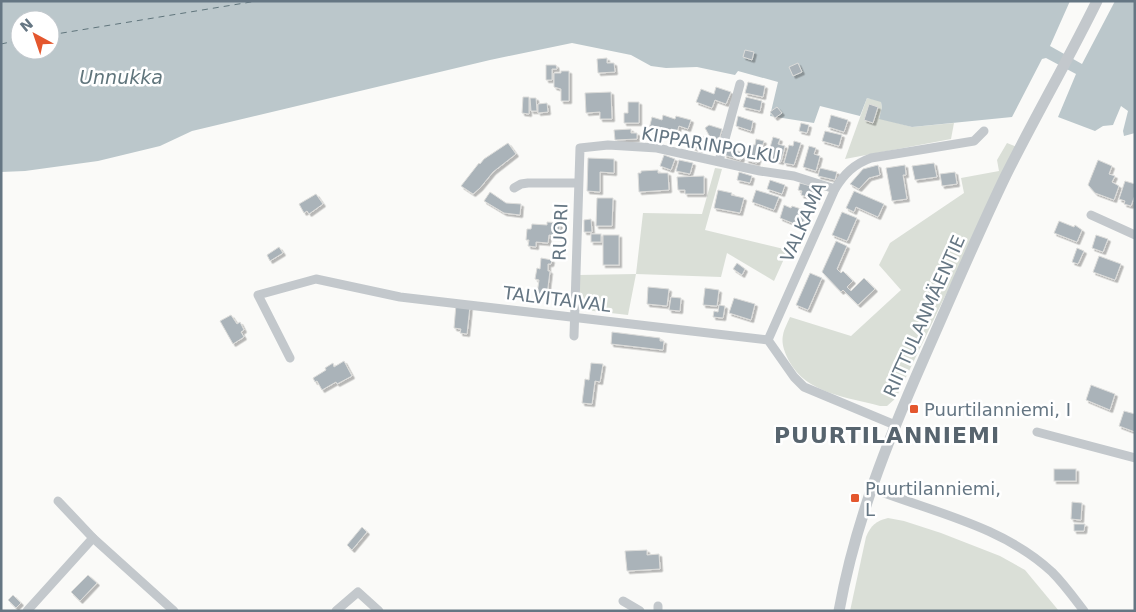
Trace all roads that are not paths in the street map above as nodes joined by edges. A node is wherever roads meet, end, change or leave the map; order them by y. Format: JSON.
{"nodes":[{"id":1,"x":1097,"y":1,"type":"edge"},
{"id":2,"x":740,"y":84,"type":"dead end"},
{"id":3,"x":984,"y":131,"type":"dead end"},
{"id":4,"x":580,"y":148,"type":"joint"},
{"id":5,"x":718,"y":161,"type":"junction"},
{"id":6,"x":578,"y":183,"type":"junction"},
{"id":7,"x":514,"y":188,"type":"dead end"},
{"id":8,"x":834,"y":189,"type":"junction"},
{"id":9,"x":1091,"y":215,"type":"dead end"},
{"id":10,"x":1135,"y":235,"type":"edge"},
{"id":11,"x":574,"y":318,"type":"junction"},
{"id":12,"x":574,"y":336,"type":"dead end"},
{"id":13,"x":768,"y":340,"type":"junction"},
{"id":14,"x":290,"y":358,"type":"dead end"},
{"id":15,"x":895,"y":425,"type":"junction"},
{"id":16,"x":1037,"y":432,"type":"dead end"},
{"id":17,"x":1135,"y":458,"type":"edge"},
{"id":18,"x":871,"y":488,"type":"junction"},
{"id":19,"x":58,"y":501,"type":"dead end"},
{"id":20,"x":93,"y":538,"type":"junction"},
{"id":21,"x":623,"y":601,"type":"dead end"},
{"id":22,"x":27,"y":611,"type":"edge"},
{"id":23,"x":174,"y":611,"type":"edge"},
{"id":24,"x":336,"y":611,"type":"edge"},
{"id":25,"x":379,"y":611,"type":"edge"},
{"id":26,"x":640,"y":611,"type":"edge"},
{"id":27,"x":839,"y":611,"type":"edge"},
{"id":28,"x":1084,"y":611,"type":"edge"}],
"edges":[{"from":1,"to":15,"type":"street","name":"RIITTULANMÄENTIE"},
{"from":2,"to":5,"type":"street"},
{"from":3,"to":8,"type":"street","name":"VALKAMA"},
{"from":4,"to":5,"type":"street","name":"KIPPARINPOLKU"},
{"from":4,"to":6,"type":"street","name":"RUORI"},
{"from":5,"to":8,"type":"street","name":"KIPPARINPOLKU"},
{"from":6,"to":7,"type":"street"},
{"from":6,"to":11,"type":"street","name":"RUORI"},
{"from":8,"to":13,"type":"street","name":"VALKAMA"},
{"from":9,"to":10,"type":"street"},
{"from":11,"to":12,"type":"street","name":"RUORI"},
{"from":11,"to":13,"type":"street","name":"TALVITAIVAL"},
{"from":11,"to":14,"type":"street","name":"TALVITAIVAL"},
{"from":13,"to":15,"type":"street"},
{"from":15,"to":18,"type":"street","name":"RIITTULANMÄENTIE"},
{"from":16,"to":17,"type":"street"},
{"from":18,"to":27,"type":"street","name":"RIITTULANMÄENTIE"},
{"from":18,"to":28,"type":"street"},
{"from":19,"to":20,"type":"street"},
{"from":20,"to":22,"type":"street"},
{"from":20,"to":23,"type":"street"},
{"from":21,"to":26,"type":"street"},
{"from":24,"to":25,"type":"street"}]}
